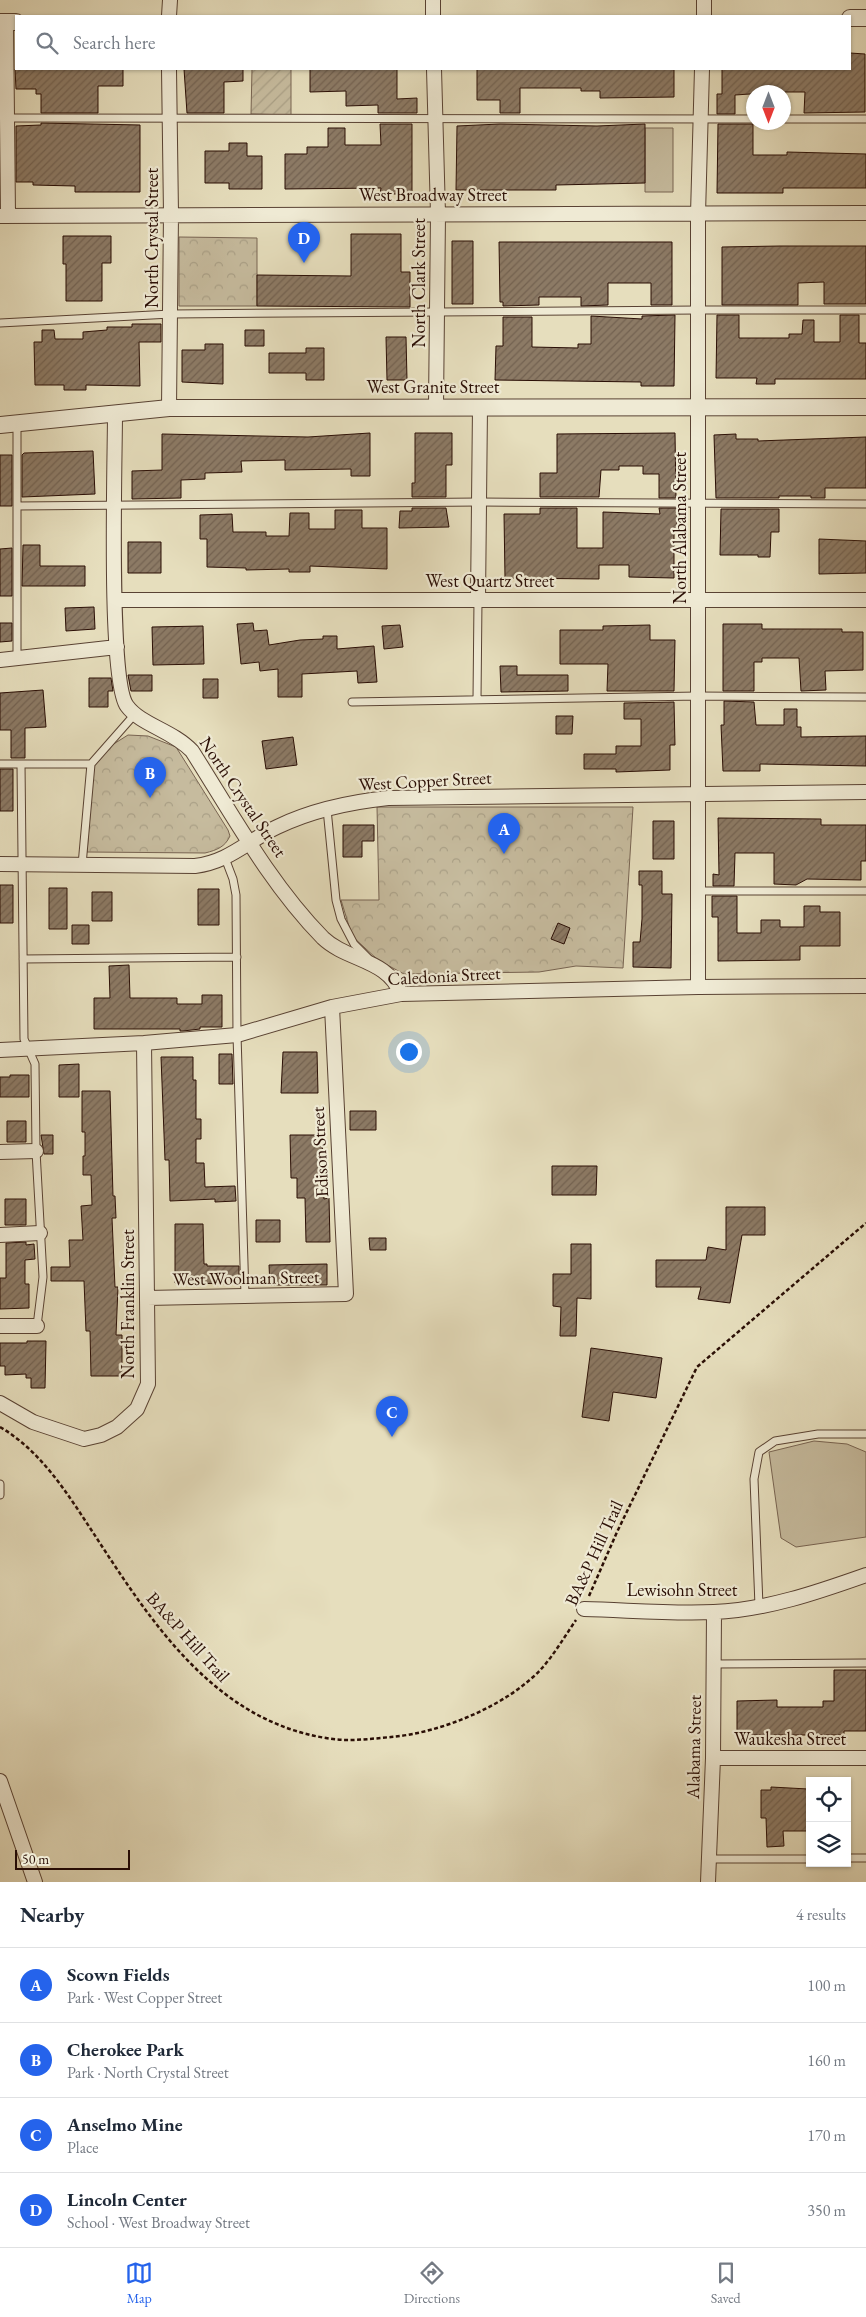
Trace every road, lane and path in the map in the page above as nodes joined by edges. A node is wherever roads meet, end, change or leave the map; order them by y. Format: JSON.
{"nodes":[{"id":1,"x":170,"y":0,"type":"edge"},
{"id":2,"x":433,"y":0,"type":"edge"},
{"id":3,"x":704,"y":0,"type":"edge"},
{"id":4,"x":169,"y":15,"type":"edge"},
{"id":5,"x":432,"y":15,"type":"edge"},
{"id":6,"x":704,"y":15,"type":"edge"},
{"id":7,"x":851,"y":18,"type":"edge"},
{"id":8,"x":866,"y":18,"type":"edge"},
{"id":9,"x":8,"y":22,"type":"edge"},
{"id":10,"x":169,"y":70,"type":"edge"},
{"id":11,"x":434,"y":70,"type":"edge"},
{"id":12,"x":702,"y":70,"type":"edge"},
{"id":13,"x":6,"y":118,"type":"junction"},
{"id":14,"x":170,"y":119,"type":"junction"},
{"id":15,"x":700,"y":119,"type":"junction"},
{"id":16,"x":746,"y":119,"type":"edge"},
{"id":17,"x":791,"y":119,"type":"edge"},
{"id":18,"x":866,"y":119,"type":"edge"},
{"id":19,"x":436,"y":120,"type":"junction"},
{"id":20,"x":866,"y":213,"type":"edge"},
{"id":21,"x":171,"y":214,"type":"junction"},
{"id":22,"x":438,"y":214,"type":"junction"},
{"id":23,"x":698,"y":214,"type":"junction"},
{"id":24,"x":4,"y":215,"type":"edge"},
{"id":25,"x":698,"y":310,"type":"junction"},
{"id":26,"x":866,"y":310,"type":"edge"},
{"id":27,"x":437,"y":312,"type":"junction"},
{"id":28,"x":171,"y":314,"type":"junction"},
{"id":29,"x":0,"y":323,"type":"edge"},
{"id":30,"x":436,"y":407,"type":"junction"},
{"id":31,"x":480,"y":407,"type":"junction"},
{"id":32,"x":866,"y":407,"type":"edge"},
{"id":33,"x":169,"y":408,"type":"junction"},
{"id":34,"x":698,"y":408,"type":"junction"},
{"id":35,"x":115,"y":414,"type":"junction"},
{"id":36,"x":17,"y":424,"type":"junction"},
{"id":37,"x":0,"y":425,"type":"edge"},
{"id":38,"x":479,"y":502,"type":"junction"},
{"id":39,"x":699,"y":503,"type":"junction"},
{"id":40,"x":115,"y":504,"type":"junction"},
{"id":41,"x":866,"y":504,"type":"edge"},
{"id":42,"x":17,"y":506,"type":"junction"},
{"id":43,"x":699,"y":599,"type":"junction"},
{"id":44,"x":115,"y":600,"type":"junction"},
{"id":45,"x":478,"y":600,"type":"junction"},
{"id":46,"x":866,"y":600,"type":"edge"},
{"id":47,"x":116,"y":647,"type":"junction"},
{"id":48,"x":17,"y":658,"type":"junction"},
{"id":49,"x":0,"y":660,"type":"edge"},
{"id":50,"x":698,"y":696,"type":"junction"},
{"id":51,"x":866,"y":697,"type":"edge"},
{"id":52,"x":477,"y":700,"type":"junction"},
{"id":53,"x":352,"y":702,"type":"dead end"},
{"id":54,"x":134,"y":714,"type":"junction"},
{"id":55,"x":0,"y":764,"type":"edge"},
{"id":56,"x":21,"y":764,"type":"junction"},
{"id":57,"x":91,"y":764,"type":"junction"},
{"id":58,"x":866,"y":792,"type":"edge"},
{"id":59,"x":697,"y":793,"type":"junction"},
{"id":60,"x":327,"y":809,"type":"junction"},
{"id":61,"x":250,"y":842,"type":"junction"},
{"id":62,"x":225,"y":858,"type":"junction"},
{"id":63,"x":0,"y":864,"type":"edge"},
{"id":64,"x":22,"y":864,"type":"junction"},
{"id":65,"x":82,"y":865,"type":"junction"},
{"id":66,"x":697,"y":891,"type":"junction"},
{"id":67,"x":866,"y":891,"type":"edge"},
{"id":68,"x":237,"y":957,"type":"junction"},
{"id":69,"x":23,"y":959,"type":"junction"},
{"id":70,"x":373,"y":964,"type":"junction"},
{"id":71,"x":866,"y":986,"type":"edge"},
{"id":72,"x":698,"y":987,"type":"junction"},
{"id":73,"x":401,"y":994,"type":"junction"},
{"id":74,"x":332,"y":1007,"type":"junction"},
{"id":75,"x":237,"y":1035,"type":"junction"},
{"id":76,"x":144,"y":1043,"type":"junction"},
{"id":77,"x":29,"y":1048,"type":"junction"},
{"id":78,"x":0,"y":1050,"type":"edge"},
{"id":79,"x":36,"y":1151,"type":"junction"},
{"id":80,"x":0,"y":1152,"type":"edge"},
{"id":81,"x":866,"y":1223,"type":"edge"},
{"id":82,"x":40,"y":1233,"type":"junction"},
{"id":83,"x":0,"y":1235,"type":"edge"},
{"id":84,"x":346,"y":1294,"type":"joint"},
{"id":85,"x":245,"y":1296,"type":"junction"},
{"id":86,"x":147,"y":1298,"type":"junction"},
{"id":87,"x":0,"y":1326,"type":"edge"},
{"id":88,"x":37,"y":1326,"type":"joint"},
{"id":89,"x":0,"y":1403,"type":"edge"},
{"id":90,"x":0,"y":1427,"type":"edge"},
{"id":91,"x":866,"y":1434,"type":"edge"},
{"id":92,"x":0,"y":1484,"type":"edge"},
{"id":93,"x":0,"y":1495,"type":"edge"},
{"id":94,"x":866,"y":1575,"type":"edge"},
{"id":95,"x":759,"y":1606,"type":"junction"},
{"id":96,"x":584,"y":1609,"type":"junction"},
{"id":97,"x":714,"y":1612,"type":"junction"},
{"id":98,"x":866,"y":1663,"type":"edge"},
{"id":99,"x":714,"y":1664,"type":"junction"},
{"id":100,"x":713,"y":1758,"type":"junction"},
{"id":101,"x":866,"y":1758,"type":"edge"},
{"id":102,"x":0,"y":1781,"type":"edge"},
{"id":103,"x":851,"y":1858,"type":"edge"},
{"id":104,"x":866,"y":1858,"type":"edge"},
{"id":105,"x":709,"y":1859,"type":"junction"},
{"id":106,"x":806,"y":1859,"type":"edge"},
{"id":107,"x":34,"y":1882,"type":"edge"},
{"id":108,"x":708,"y":1882,"type":"edge"}],
"edges":[{"from":1,"to":4,"type":"street"},
{"from":2,"to":5,"type":"street"},
{"from":3,"to":6,"type":"street"},
{"from":7,"to":8,"type":"street"},
{"from":9,"to":13,"type":"street"},
{"from":10,"to":14,"type":"street","name":"North Crystal Street"},
{"from":11,"to":19,"type":"street","name":"North Clark Street"},
{"from":12,"to":15,"type":"street","name":"North Alabama Street"},
{"from":13,"to":14,"type":"lane"},
{"from":13,"to":24,"type":"street"},
{"from":14,"to":19,"type":"lane"},
{"from":14,"to":21,"type":"street","name":"North Crystal Street"},
{"from":15,"to":16,"type":"lane"},
{"from":15,"to":19,"type":"lane"},
{"from":15,"to":23,"type":"street","name":"North Alabama Street"},
{"from":17,"to":18,"type":"lane"},
{"from":19,"to":22,"type":"street","name":"North Clark Street"},
{"from":20,"to":23,"type":"street","name":"West Broadway Street"},
{"from":21,"to":22,"type":"street","name":"West Broadway Street"},
{"from":21,"to":24,"type":"street","name":"West Broadway Street"},
{"from":21,"to":28,"type":"street","name":"North Crystal Street"},
{"from":22,"to":23,"type":"street","name":"West Broadway Street"},
{"from":22,"to":27,"type":"street","name":"North Clark Street"},
{"from":23,"to":25,"type":"street","name":"North Alabama Street"},
{"from":25,"to":26,"type":"lane"},
{"from":25,"to":27,"type":"lane"},
{"from":25,"to":34,"type":"street","name":"North Alabama Street"},
{"from":27,"to":28,"type":"lane"},
{"from":27,"to":30,"type":"street","name":"North Clark Street"},
{"from":28,"to":29,"type":"lane"},
{"from":28,"to":33,"type":"street","name":"North Crystal Street"},
{"from":30,"to":31,"type":"street","name":"West Granite Street"},
{"from":30,"to":33,"type":"street","name":"West Granite Street"},
{"from":31,"to":34,"type":"street","name":"West Granite Street"},
{"from":31,"to":38,"type":"street"},
{"from":32,"to":34,"type":"street","name":"West Granite Street"},
{"from":33,"to":35,"type":"street","name":"West Granite Street"},
{"from":34,"to":39,"type":"street","name":"North Alabama Street"},
{"from":35,"to":36,"type":"street","name":"West Granite Street"},
{"from":35,"to":40,"type":"street"},
{"from":36,"to":37,"type":"street","name":"West Granite Street"},
{"from":36,"to":42,"type":"lane"},
{"from":38,"to":39,"type":"lane"},
{"from":38,"to":40,"type":"lane"},
{"from":38,"to":45,"type":"street"},
{"from":39,"to":41,"type":"lane"},
{"from":39,"to":43,"type":"street","name":"North Alabama Street"},
{"from":40,"to":42,"type":"lane"},
{"from":40,"to":44,"type":"street"},
{"from":42,"to":48,"type":"lane"},
{"from":43,"to":45,"type":"street","name":"West Quartz Street"},
{"from":43,"to":46,"type":"street","name":"West Quartz Street"},
{"from":43,"to":50,"type":"street","name":"North Alabama Street"},
{"from":44,"to":45,"type":"street","name":"West Quartz Street"},
{"from":44,"to":47,"type":"street"},
{"from":45,"to":52,"type":"lane"},
{"from":47,"to":48,"type":"street"},
{"from":47,"to":54,"type":"street"},
{"from":48,"to":49,"type":"street"},
{"from":50,"to":51,"type":"lane"},
{"from":50,"to":52,"type":"lane"},
{"from":50,"to":59,"type":"street","name":"North Alabama Street"},
{"from":52,"to":53,"type":"lane"},
{"from":54,"to":57,"type":"lane"},
{"from":54,"to":61,"type":"street","name":"North Crystal Street"},
{"from":55,"to":56,"type":"lane"},
{"from":56,"to":57,"type":"lane"},
{"from":56,"to":64,"type":"lane"},
{"from":57,"to":65,"type":"lane"},
{"from":58,"to":59,"type":"street","name":"West Copper Street"},
{"from":59,"to":60,"type":"street","name":"West Copper Street"},
{"from":59,"to":66,"type":"street","name":"North Alabama Street"},
{"from":60,"to":61,"type":"street","name":"West Copper Street"},
{"from":60,"to":70,"type":"lane"},
{"from":61,"to":62,"type":"street","name":"West Copper Street"},
{"from":61,"to":70,"type":"street","name":"North Crystal Street"},
{"from":62,"to":65,"type":"street","name":"West Copper Street"},
{"from":62,"to":68,"type":"lane"},
{"from":63,"to":64,"type":"street","name":"West Copper Street"},
{"from":64,"to":65,"type":"street","name":"West Copper Street"},
{"from":64,"to":69,"type":"lane"},
{"from":66,"to":67,"type":"lane"},
{"from":66,"to":72,"type":"street","name":"North Alabama Street"},
{"from":68,"to":69,"type":"lane"},
{"from":68,"to":75,"type":"lane"},
{"from":69,"to":77,"type":"lane"},
{"from":70,"to":73,"type":"street","name":"North Crystal Street"},
{"from":71,"to":72,"type":"street","name":"Caledonia Street"},
{"from":72,"to":73,"type":"street","name":"Caledonia Street"},
{"from":73,"to":74,"type":"street","name":"Caledonia Street"},
{"from":74,"to":75,"type":"street","name":"Caledonia Street"},
{"from":74,"to":84,"type":"street","name":"Edison Street"},
{"from":75,"to":76,"type":"street","name":"Caledonia Street"},
{"from":75,"to":85,"type":"lane"},
{"from":76,"to":77,"type":"street","name":"Caledonia Street"},
{"from":76,"to":86,"type":"street","name":"North Franklin Street"},
{"from":77,"to":78,"type":"street","name":"Caledonia Street"},
{"from":77,"to":79,"type":"lane"},
{"from":79,"to":80,"type":"street"},
{"from":79,"to":82,"type":"lane"},
{"from":81,"to":96,"type":"path","name":"BA&P Hill Trail"},
{"from":82,"to":83,"type":"street"},
{"from":82,"to":88,"type":"lane"},
{"from":84,"to":85,"type":"street","name":"West Woolman Street"},
{"from":85,"to":86,"type":"street","name":"West Woolman Street"},
{"from":86,"to":89,"type":"street","name":"North Franklin Street"},
{"from":87,"to":88,"type":"street"},
{"from":90,"to":96,"type":"path","name":"BA&P Hill Trail"},
{"from":91,"to":95,"type":"lane"},
{"from":92,"to":93,"type":"lane"},
{"from":94,"to":95,"type":"street","name":"Lewisohn Street"},
{"from":95,"to":97,"type":"street","name":"Lewisohn Street"},
{"from":96,"to":97,"type":"street","name":"Lewisohn Street"},
{"from":97,"to":99,"type":"street","name":"Alabama Street"},
{"from":98,"to":99,"type":"lane"},
{"from":99,"to":100,"type":"street","name":"Alabama Street"},
{"from":100,"to":101,"type":"street","name":"Waukesha Street"},
{"from":100,"to":105,"type":"street","name":"Alabama Street"},
{"from":102,"to":107,"type":"street"},
{"from":103,"to":104,"type":"lane"},
{"from":105,"to":106,"type":"lane"},
{"from":105,"to":108,"type":"street","name":"Alabama Street"}]}
